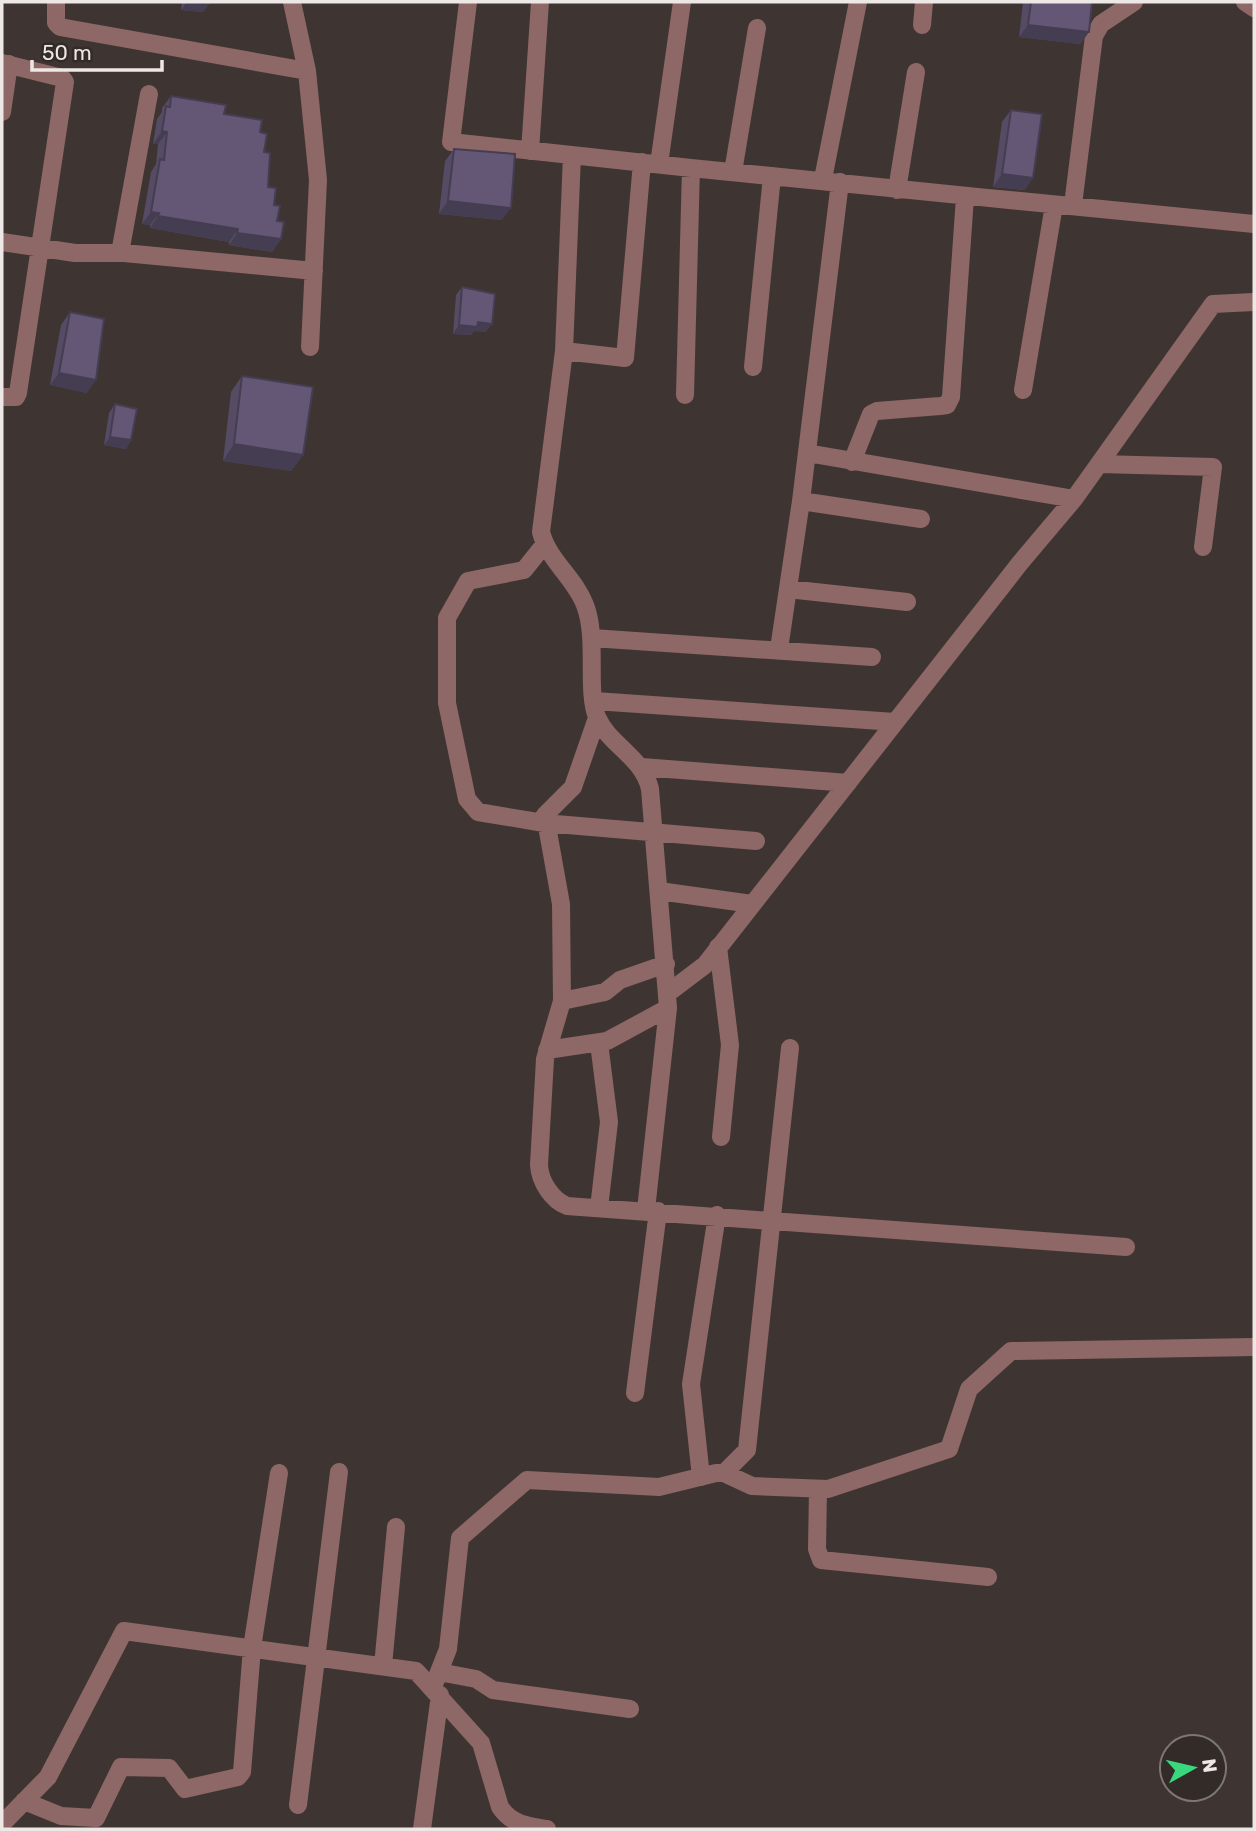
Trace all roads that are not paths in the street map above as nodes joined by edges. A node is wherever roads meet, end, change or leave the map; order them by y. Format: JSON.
{"nodes":[{"id":1,"x":57,"y":2,"type":"edge"},
{"id":2,"x":292,"y":2,"type":"edge"},
{"id":3,"x":468,"y":2,"type":"edge"},
{"id":4,"x":540,"y":2,"type":"edge"},
{"id":5,"x":682,"y":2,"type":"edge"},
{"id":6,"x":858,"y":2,"type":"edge"},
{"id":7,"x":924,"y":2,"type":"edge"},
{"id":8,"x":1134,"y":2,"type":"edge"},
{"id":9,"x":1245,"y":2,"type":"edge"},
{"id":10,"x":1254,"y":8,"type":"edge"},
{"id":11,"x":922,"y":25,"type":"dead end"},
{"id":12,"x":757,"y":28,"type":"dead end"},
{"id":13,"x":5,"y":64,"type":"edge"},
{"id":14,"x":307,"y":71,"type":"junction"},
{"id":15,"x":916,"y":72,"type":"dead end"},
{"id":16,"x":149,"y":94,"type":"dead end"},
{"id":17,"x":2,"y":112,"type":"edge"},
{"id":18,"x":530,"y":151,"type":"junction"},
{"id":19,"x":572,"y":155,"type":"junction"},
{"id":20,"x":651,"y":163,"type":"junction"},
{"id":21,"x":691,"y":168,"type":"junction"},
{"id":22,"x":733,"y":172,"type":"junction"},
{"id":23,"x":772,"y":176,"type":"junction"},
{"id":24,"x":831,"y":180,"type":"junction"},
{"id":25,"x":897,"y":190,"type":"junction"},
{"id":26,"x":965,"y":197,"type":"junction"},
{"id":27,"x":1054,"y":205,"type":"junction"},
{"id":28,"x":1073,"y":205,"type":"junction"},
{"id":29,"x":1254,"y":224,"type":"edge"},
{"id":30,"x":2,"y":242,"type":"edge"},
{"id":31,"x":40,"y":248,"type":"junction"},
{"id":32,"x":120,"y":253,"type":"junction"},
{"id":33,"x":314,"y":271,"type":"junction"},
{"id":34,"x":1254,"y":302,"type":"edge"},
{"id":35,"x":310,"y":347,"type":"dead end"},
{"id":36,"x":564,"y":351,"type":"junction"},
{"id":37,"x":753,"y":367,"type":"dead end"},
{"id":38,"x":1023,"y":390,"type":"dead end"},
{"id":39,"x":685,"y":395,"type":"dead end"},
{"id":40,"x":2,"y":397,"type":"edge"},
{"id":41,"x":807,"y":453,"type":"junction"},
{"id":42,"x":852,"y":463,"type":"junction"},
{"id":43,"x":1099,"y":464,"type":"junction"},
{"id":44,"x":1074,"y":499,"type":"junction"},
{"id":45,"x":801,"y":501,"type":"junction"},
{"id":46,"x":921,"y":519,"type":"dead end"},
{"id":47,"x":544,"y":545,"type":"junction"},
{"id":48,"x":1203,"y":547,"type":"dead end"},
{"id":49,"x":788,"y":589,"type":"junction"},
{"id":50,"x":907,"y":602,"type":"dead end"},
{"id":51,"x":592,"y":638,"type":"junction"},
{"id":52,"x":779,"y":649,"type":"junction"},
{"id":53,"x":872,"y":657,"type":"dead end"},
{"id":54,"x":596,"y":709,"type":"junction"},
{"id":55,"x":895,"y":722,"type":"junction"},
{"id":56,"x":642,"y":767,"type":"junction"},
{"id":57,"x":848,"y":783,"type":"junction"},
{"id":58,"x":544,"y":823,"type":"junction"},
{"id":59,"x":654,"y":832,"type":"junction"},
{"id":60,"x":756,"y":841,"type":"dead end"},
{"id":61,"x":659,"y":891,"type":"junction"},
{"id":62,"x":752,"y":904,"type":"junction"},
{"id":63,"x":718,"y":947,"type":"junction"},
{"id":64,"x":666,"y":964,"type":"junction"},
{"id":65,"x":668,"y":1000,"type":"junction"},
{"id":66,"x":562,"y":1001,"type":"junction"},
{"id":67,"x":599,"y":1042,"type":"junction"},
{"id":68,"x":790,"y":1048,"type":"dead end"},
{"id":69,"x":547,"y":1051,"type":"junction"},
{"id":70,"x":721,"y":1137,"type":"dead end"},
{"id":71,"x":599,"y":1208,"type":"junction"},
{"id":72,"x":652,"y":1211,"type":"junction"},
{"id":73,"x":717,"y":1215,"type":"junction"},
{"id":74,"x":774,"y":1219,"type":"junction"},
{"id":75,"x":1126,"y":1247,"type":"dead end"},
{"id":76,"x":1254,"y":1347,"type":"edge"},
{"id":77,"x":635,"y":1393,"type":"dead end"},
{"id":78,"x":339,"y":1472,"type":"dead end"},
{"id":79,"x":279,"y":1473,"type":"dead end"},
{"id":80,"x":724,"y":1473,"type":"junction"},
{"id":81,"x":701,"y":1477,"type":"junction"},
{"id":82,"x":818,"y":1489,"type":"junction"},
{"id":83,"x":396,"y":1527,"type":"dead end"},
{"id":84,"x":988,"y":1577,"type":"dead end"},
{"id":85,"x":252,"y":1648,"type":"junction"},
{"id":86,"x":317,"y":1657,"type":"junction"},
{"id":87,"x":383,"y":1666,"type":"junction"},
{"id":88,"x":437,"y":1685,"type":"junction"},
{"id":89,"x":630,"y":1709,"type":"dead end"},
{"id":90,"x":24,"y":1801,"type":"junction"},
{"id":91,"x":298,"y":1805,"type":"dead end"},
{"id":92,"x":2,"y":1824,"type":"edge"},
{"id":93,"x":422,"y":1829,"type":"edge"},
{"id":94,"x":547,"y":1829,"type":"edge"}],
"edges":[{"from":1,"to":14,"type":"street"},
{"from":2,"to":14,"type":"street"},
{"from":3,"to":18,"type":"street"},
{"from":4,"to":18,"type":"street"},
{"from":5,"to":20,"type":"street"},
{"from":6,"to":24,"type":"street"},
{"from":7,"to":11,"type":"street"},
{"from":8,"to":28,"type":"street"},
{"from":9,"to":10,"type":"street"},
{"from":12,"to":22,"type":"street"},
{"from":13,"to":17,"type":"street"},
{"from":13,"to":31,"type":"street"},
{"from":14,"to":33,"type":"street"},
{"from":15,"to":25,"type":"street"},
{"from":16,"to":32,"type":"street"},
{"from":18,"to":19,"type":"street"},
{"from":19,"to":20,"type":"street"},
{"from":19,"to":36,"type":"street"},
{"from":20,"to":21,"type":"street"},
{"from":20,"to":36,"type":"street"},
{"from":21,"to":22,"type":"street"},
{"from":21,"to":39,"type":"street"},
{"from":22,"to":23,"type":"street"},
{"from":23,"to":24,"type":"street"},
{"from":23,"to":37,"type":"street"},
{"from":24,"to":25,"type":"street"},
{"from":24,"to":41,"type":"street"},
{"from":25,"to":26,"type":"street"},
{"from":26,"to":27,"type":"street"},
{"from":26,"to":42,"type":"street"},
{"from":27,"to":28,"type":"street"},
{"from":27,"to":38,"type":"street"},
{"from":28,"to":29,"type":"street"},
{"from":30,"to":31,"type":"street"},
{"from":31,"to":32,"type":"street"},
{"from":31,"to":40,"type":"street"},
{"from":32,"to":33,"type":"street"},
{"from":33,"to":35,"type":"street"},
{"from":34,"to":43,"type":"street"},
{"from":36,"to":47,"type":"street"},
{"from":41,"to":42,"type":"street"},
{"from":41,"to":45,"type":"street"},
{"from":42,"to":44,"type":"street"},
{"from":43,"to":44,"type":"street"},
{"from":43,"to":48,"type":"street"},
{"from":44,"to":55,"type":"street"},
{"from":45,"to":46,"type":"street"},
{"from":45,"to":49,"type":"street"},
{"from":47,"to":51,"type":"street"},
{"from":47,"to":58,"type":"street"},
{"from":49,"to":50,"type":"street"},
{"from":49,"to":52,"type":"street"},
{"from":51,"to":52,"type":"street"},
{"from":51,"to":54,"type":"street"},
{"from":52,"to":53,"type":"street"},
{"from":54,"to":55,"type":"street"},
{"from":54,"to":56,"type":"street"},
{"from":54,"to":58,"type":"street"},
{"from":55,"to":57,"type":"street"},
{"from":56,"to":57,"type":"street"},
{"from":56,"to":59,"type":"street"},
{"from":57,"to":62,"type":"street"},
{"from":58,"to":59,"type":"street"},
{"from":58,"to":66,"type":"street"},
{"from":59,"to":60,"type":"street"},
{"from":59,"to":61,"type":"street"},
{"from":61,"to":62,"type":"street"},
{"from":61,"to":64,"type":"street"},
{"from":62,"to":63,"type":"street"},
{"from":63,"to":65,"type":"street"},
{"from":63,"to":70,"type":"street"},
{"from":64,"to":65,"type":"street"},
{"from":64,"to":66,"type":"street"},
{"from":65,"to":67,"type":"street"},
{"from":65,"to":72,"type":"street"},
{"from":66,"to":69,"type":"street"},
{"from":67,"to":69,"type":"street"},
{"from":67,"to":71,"type":"street"},
{"from":68,"to":74,"type":"street"},
{"from":69,"to":71,"type":"street"},
{"from":71,"to":72,"type":"street"},
{"from":72,"to":73,"type":"street"},
{"from":72,"to":77,"type":"street"},
{"from":73,"to":74,"type":"street"},
{"from":73,"to":81,"type":"street"},
{"from":74,"to":75,"type":"street"},
{"from":74,"to":80,"type":"street"},
{"from":76,"to":82,"type":"street"},
{"from":78,"to":86,"type":"street"},
{"from":79,"to":85,"type":"street"},
{"from":80,"to":81,"type":"street"},
{"from":80,"to":82,"type":"street"},
{"from":81,"to":88,"type":"street"},
{"from":82,"to":84,"type":"street"},
{"from":83,"to":87,"type":"street"},
{"from":85,"to":86,"type":"street"},
{"from":85,"to":90,"type":"street"},
{"from":85,"to":90,"type":"street"},
{"from":86,"to":87,"type":"street"},
{"from":86,"to":91,"type":"street"},
{"from":87,"to":88,"type":"street"},
{"from":88,"to":89,"type":"street"},
{"from":88,"to":93,"type":"street"},
{"from":88,"to":94,"type":"street"},
{"from":90,"to":92,"type":"street"}]}
